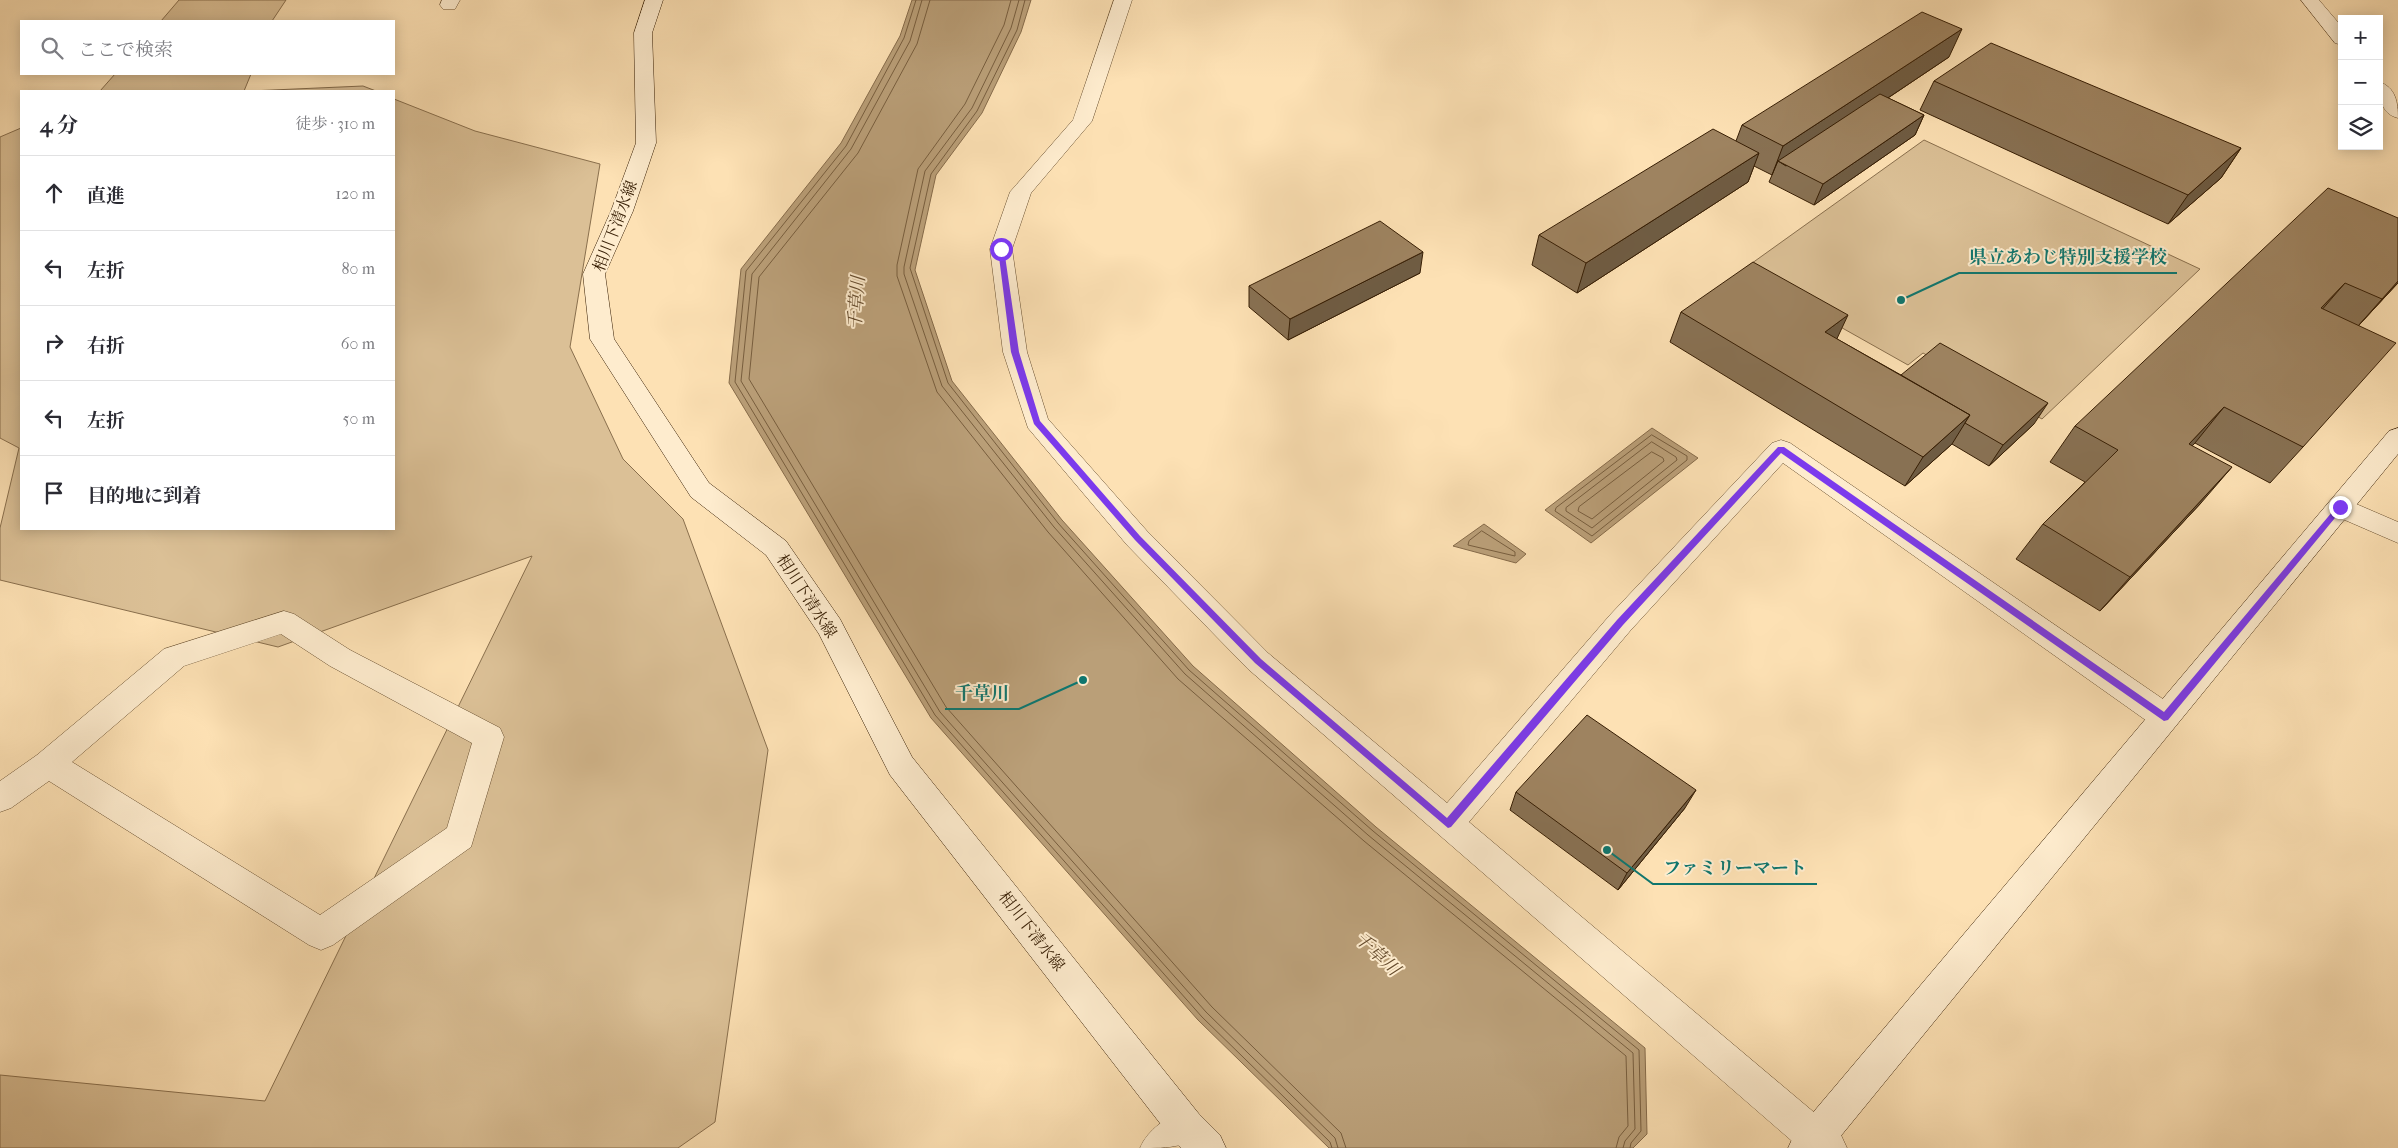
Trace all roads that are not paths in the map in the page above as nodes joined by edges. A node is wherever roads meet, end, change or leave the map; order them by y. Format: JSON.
{"nodes":[{"id":1,"x":654,"y":0,"type":"edge"},
{"id":2,"x":1123,"y":0,"type":"edge"},
{"id":3,"x":2310,"y":0,"type":"edge"},
{"id":4,"x":2338,"y":34,"type":"edge"},
{"id":5,"x":2383,"y":87,"type":"edge"},
{"id":6,"x":2398,"y":90,"type":"edge"},
{"id":7,"x":2383,"y":91,"type":"edge"},
{"id":8,"x":2398,"y":112,"type":"edge"},
{"id":9,"x":2398,"y":437,"type":"edge"},
{"id":10,"x":2340,"y":507,"type":"junction"},
{"id":11,"x":2398,"y":533,"type":"edge"},
{"id":12,"x":2164,"y":717,"type":"junction"},
{"id":13,"x":48,"y":764,"type":"junction"},
{"id":14,"x":0,"y":798,"type":"edge"},
{"id":15,"x":1448,"y":824,"type":"junction"},
{"id":16,"x":1184,"y":1141,"type":"edge"},
{"id":17,"x":1816,"y":1145,"type":"edge"}],
"edges":[{"from":1,"to":16,"type":"street","name":"相川下清水線"},
{"from":2,"to":15,"type":"street"},
{"from":3,"to":4,"type":"street"},
{"from":5,"to":6,"type":"street"},
{"from":7,"to":8,"type":"street"},
{"from":9,"to":10,"type":"street"},
{"from":10,"to":11,"type":"street"},
{"from":10,"to":12,"type":"street"},
{"from":12,"to":15,"type":"street"},
{"from":12,"to":17,"type":"street"},
{"from":13,"to":13,"type":"street"},
{"from":13,"to":14,"type":"street"},
{"from":15,"to":17,"type":"street"}]}
